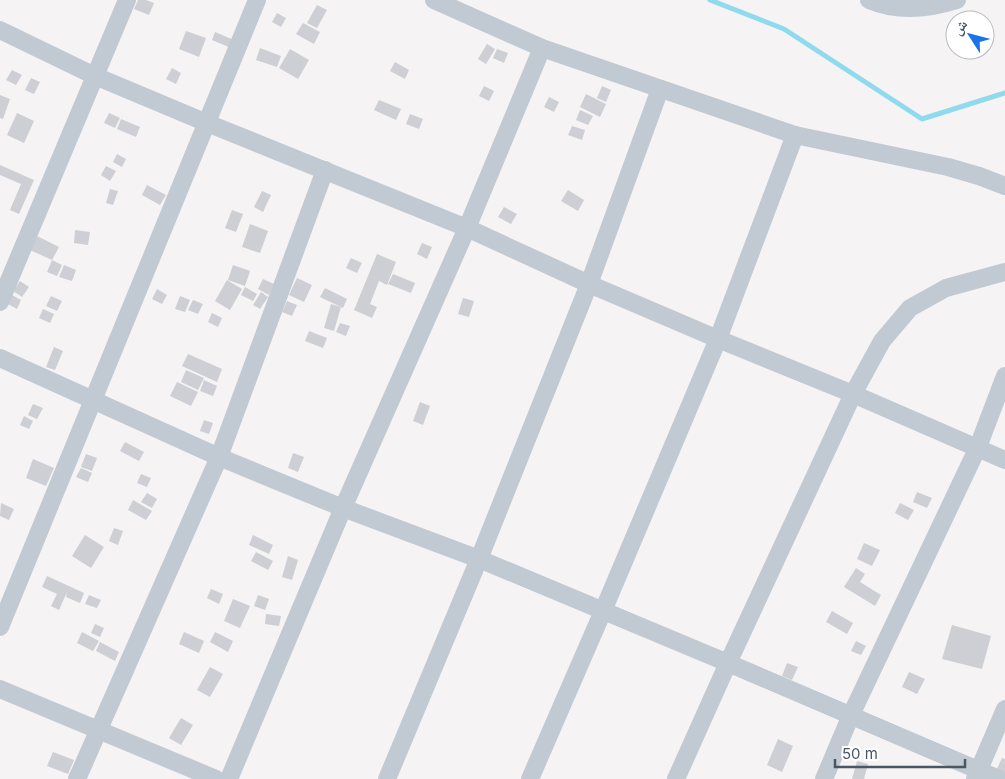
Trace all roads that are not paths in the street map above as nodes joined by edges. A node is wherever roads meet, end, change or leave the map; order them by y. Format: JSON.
{"nodes":[{"id":1,"x":127,"y":0,"type":"edge"},
{"id":2,"x":257,"y":0,"type":"edge"},
{"id":3,"x":434,"y":0,"type":"edge"},
{"id":4,"x":870,"y":0,"type":"edge"},
{"id":5,"x":957,"y":0,"type":"edge"},
{"id":6,"x":0,"y":30,"type":"edge"},
{"id":7,"x":542,"y":48,"type":"junction"},
{"id":8,"x":95,"y":76,"type":"junction"},
{"id":9,"x":660,"y":89,"type":"junction"},
{"id":10,"x":207,"y":124,"type":"junction"},
{"id":11,"x":795,"y":136,"type":"junction"},
{"id":12,"x":325,"y":170,"type":"junction"},
{"id":13,"x":1005,"y":186,"type":"edge"},
{"id":14,"x":467,"y":228,"type":"junction"},
{"id":15,"x":1005,"y":272,"type":"edge"},
{"id":16,"x":589,"y":284,"type":"junction"},
{"id":17,"x":0,"y":302,"type":"edge"},
{"id":18,"x":718,"y":339,"type":"junction"},
{"id":19,"x":0,"y":358,"type":"edge"},
{"id":20,"x":1005,"y":376,"type":"edge"},
{"id":21,"x":853,"y":394,"type":"junction"},
{"id":22,"x":93,"y":399,"type":"junction"},
{"id":23,"x":978,"y":447,"type":"junction"},
{"id":24,"x":219,"y":457,"type":"junction"},
{"id":25,"x":1005,"y":460,"type":"edge"},
{"id":26,"x":343,"y":508,"type":"junction"},
{"id":27,"x":479,"y":559,"type":"junction"},
{"id":28,"x":603,"y":611,"type":"junction"},
{"id":29,"x":0,"y":627,"type":"edge"},
{"id":30,"x":728,"y":663,"type":"junction"},
{"id":31,"x":0,"y":689,"type":"edge"},
{"id":32,"x":1005,"y":708,"type":"edge"},
{"id":33,"x":851,"y":715,"type":"junction"},
{"id":34,"x":100,"y":729,"type":"junction"},
{"id":35,"x":977,"y":775,"type":"edge"},
{"id":36,"x":77,"y":779,"type":"edge"},
{"id":37,"x":216,"y":779,"type":"edge"},
{"id":38,"x":229,"y":779,"type":"edge"},
{"id":39,"x":387,"y":779,"type":"edge"},
{"id":40,"x":530,"y":779,"type":"edge"},
{"id":41,"x":676,"y":779,"type":"edge"},
{"id":42,"x":824,"y":779,"type":"edge"},
{"id":43,"x":999,"y":779,"type":"edge"}],
"edges":[{"from":1,"to":8,"type":"street"},
{"from":2,"to":10,"type":"street"},
{"from":3,"to":7,"type":"street"},
{"from":4,"to":5,"type":"street"},
{"from":6,"to":8,"type":"street"},
{"from":7,"to":9,"type":"street"},
{"from":7,"to":14,"type":"street"},
{"from":8,"to":10,"type":"street"},
{"from":8,"to":17,"type":"street"},
{"from":9,"to":11,"type":"street"},
{"from":9,"to":16,"type":"street"},
{"from":10,"to":12,"type":"street"},
{"from":10,"to":22,"type":"street"},
{"from":11,"to":13,"type":"street"},
{"from":11,"to":18,"type":"street"},
{"from":12,"to":14,"type":"street"},
{"from":12,"to":24,"type":"street"},
{"from":14,"to":16,"type":"street"},
{"from":14,"to":26,"type":"street"},
{"from":15,"to":21,"type":"street"},
{"from":16,"to":18,"type":"street"},
{"from":16,"to":27,"type":"street"},
{"from":18,"to":21,"type":"street"},
{"from":18,"to":28,"type":"street"},
{"from":19,"to":22,"type":"street"},
{"from":20,"to":23,"type":"street"},
{"from":21,"to":23,"type":"street"},
{"from":21,"to":30,"type":"street"},
{"from":22,"to":24,"type":"street"},
{"from":22,"to":29,"type":"street"},
{"from":23,"to":25,"type":"street"},
{"from":23,"to":33,"type":"street"},
{"from":24,"to":26,"type":"street"},
{"from":24,"to":34,"type":"street"},
{"from":26,"to":27,"type":"street"},
{"from":26,"to":38,"type":"street"},
{"from":27,"to":28,"type":"street"},
{"from":27,"to":39,"type":"street"},
{"from":28,"to":30,"type":"street"},
{"from":28,"to":40,"type":"street"},
{"from":30,"to":33,"type":"street"},
{"from":30,"to":41,"type":"street"},
{"from":31,"to":34,"type":"street"},
{"from":32,"to":35,"type":"street"},
{"from":33,"to":35,"type":"street"},
{"from":33,"to":42,"type":"street"},
{"from":34,"to":36,"type":"street"},
{"from":34,"to":37,"type":"street"},
{"from":35,"to":43,"type":"street"}]}
